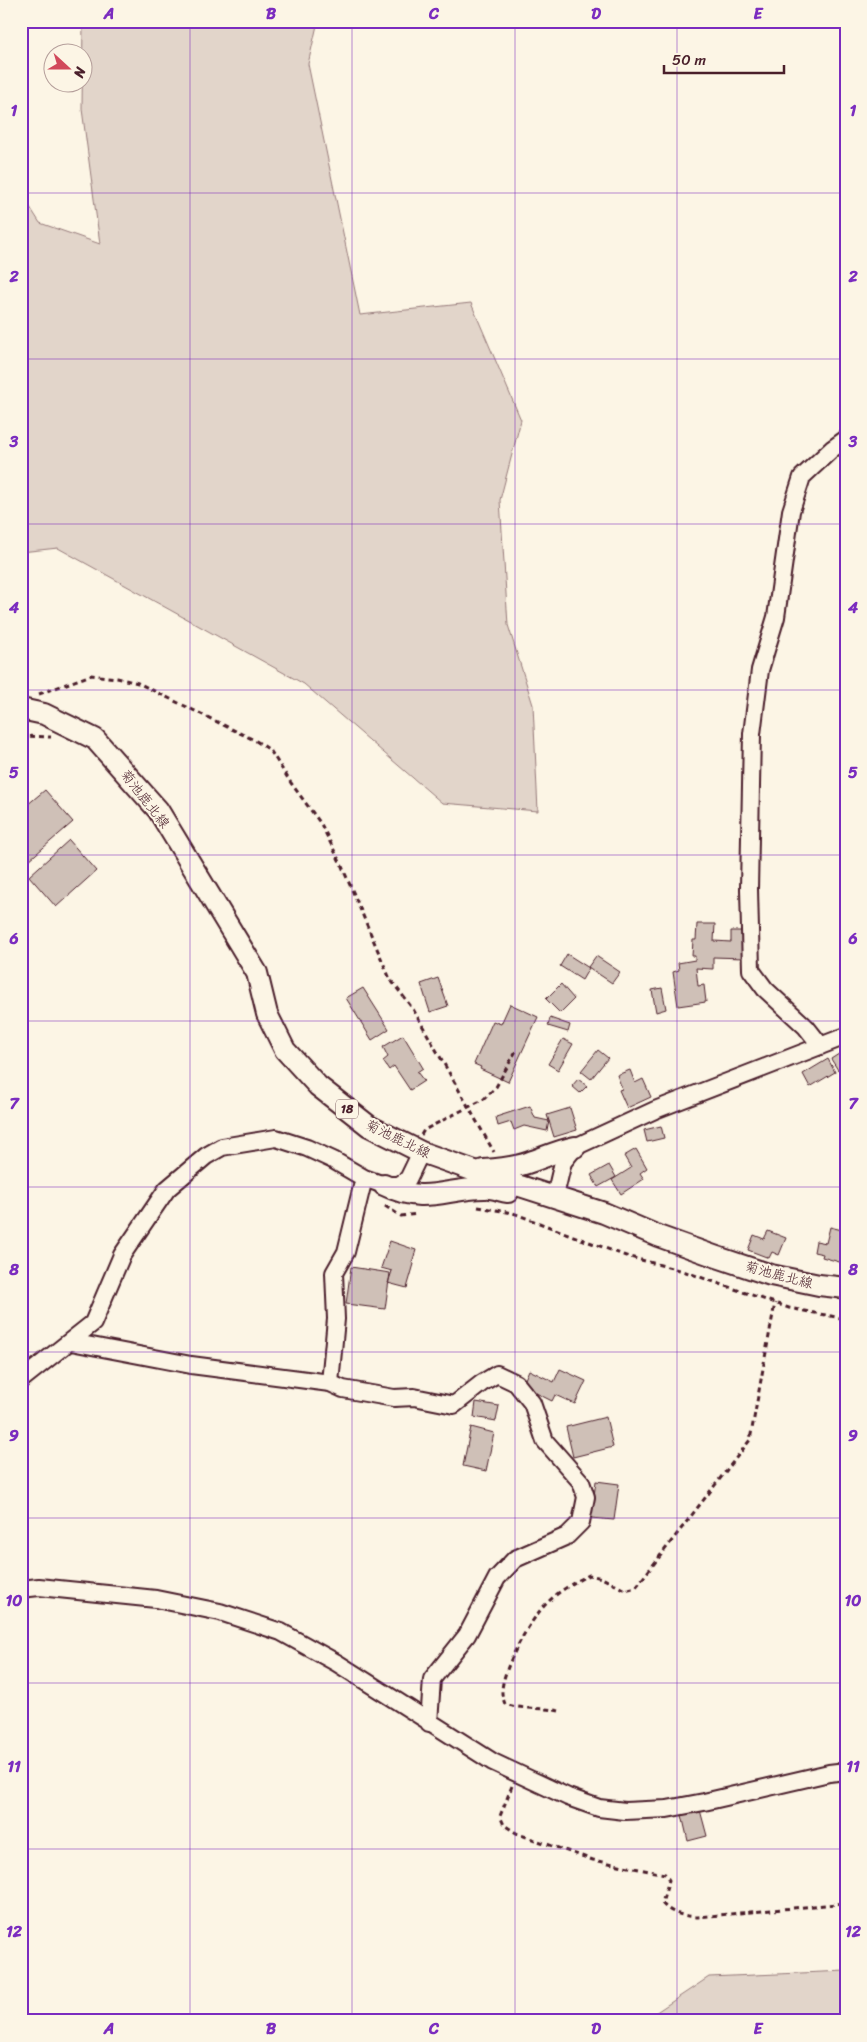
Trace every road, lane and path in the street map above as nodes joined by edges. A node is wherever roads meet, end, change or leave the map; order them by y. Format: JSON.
{"nodes":[{"id":1,"x":846,"y":439,"type":"edge"},
{"id":2,"x":27,"y":702,"type":"edge"},
{"id":3,"x":846,"y":1036,"type":"edge"},
{"id":4,"x":821,"y":1046,"type":"junction"},
{"id":5,"x":517,"y":1049,"type":"dead end"},
{"id":6,"x":470,"y":1106,"type":"junction"},
{"id":7,"x":575,"y":1146,"type":"junction"},
{"id":8,"x":417,"y":1150,"type":"junction"},
{"id":9,"x":502,"y":1168,"type":"junction"},
{"id":10,"x":473,"y":1170,"type":"junction"},
{"id":11,"x":363,"y":1184,"type":"junction"},
{"id":12,"x":384,"y":1185,"type":"junction"},
{"id":13,"x":555,"y":1196,"type":"junction"},
{"id":14,"x":574,"y":1202,"type":"junction"},
{"id":15,"x":473,"y":1206,"type":"dead end"},
{"id":16,"x":425,"y":1212,"type":"dead end"},
{"id":17,"x":846,"y":1288,"type":"edge"},
{"id":18,"x":775,"y":1303,"type":"junction"},
{"id":19,"x":846,"y":1319,"type":"edge"},
{"id":20,"x":71,"y":1342,"type":"junction"},
{"id":21,"x":21,"y":1380,"type":"edge"},
{"id":22,"x":330,"y":1383,"type":"junction"},
{"id":23,"x":21,"y":1589,"type":"edge"},
{"id":24,"x":560,"y":1711,"type":"dead end"},
{"id":25,"x":429,"y":1723,"type":"junction"},
{"id":26,"x":846,"y":1772,"type":"edge"},
{"id":27,"x":517,"y":1773,"type":"junction"},
{"id":28,"x":846,"y":1902,"type":"edge"}],
"edges":[{"from":1,"to":4,"type":"street"},
{"from":2,"to":6,"type":"path"},
{"from":2,"to":8,"type":"main road","name":"菊池鹿北線","number":"18"},
{"from":3,"to":4,"type":"street"},
{"from":4,"to":7,"type":"street"},
{"from":5,"to":6,"type":"path"},
{"from":6,"to":8,"type":"path"},
{"from":6,"to":9,"type":"path"},
{"from":7,"to":9,"type":"main road"},
{"from":7,"to":13,"type":"street"},
{"from":8,"to":10,"type":"main road","name":"菊池鹿北線","number":"18"},
{"from":8,"to":12,"type":"street"},
{"from":9,"to":10,"type":"main road"},
{"from":10,"to":13,"type":"main road","name":"菊池鹿北線","number":"18"},
{"from":11,"to":12,"type":"street"},
{"from":11,"to":16,"type":"path"},
{"from":11,"to":20,"type":"street"},
{"from":11,"to":22,"type":"street"},
{"from":12,"to":14,"type":"main road"},
{"from":13,"to":14,"type":"main road","name":"菊池鹿北線","number":"18"},
{"from":14,"to":17,"type":"main road","name":"菊池鹿北線","number":"18"},
{"from":15,"to":18,"type":"path"},
{"from":18,"to":19,"type":"path"},
{"from":18,"to":24,"type":"path"},
{"from":20,"to":21,"type":"street"},
{"from":20,"to":22,"type":"street"},
{"from":22,"to":25,"type":"street"},
{"from":23,"to":25,"type":"street"},
{"from":25,"to":27,"type":"street"},
{"from":26,"to":27,"type":"street"},
{"from":27,"to":28,"type":"path"}]}
